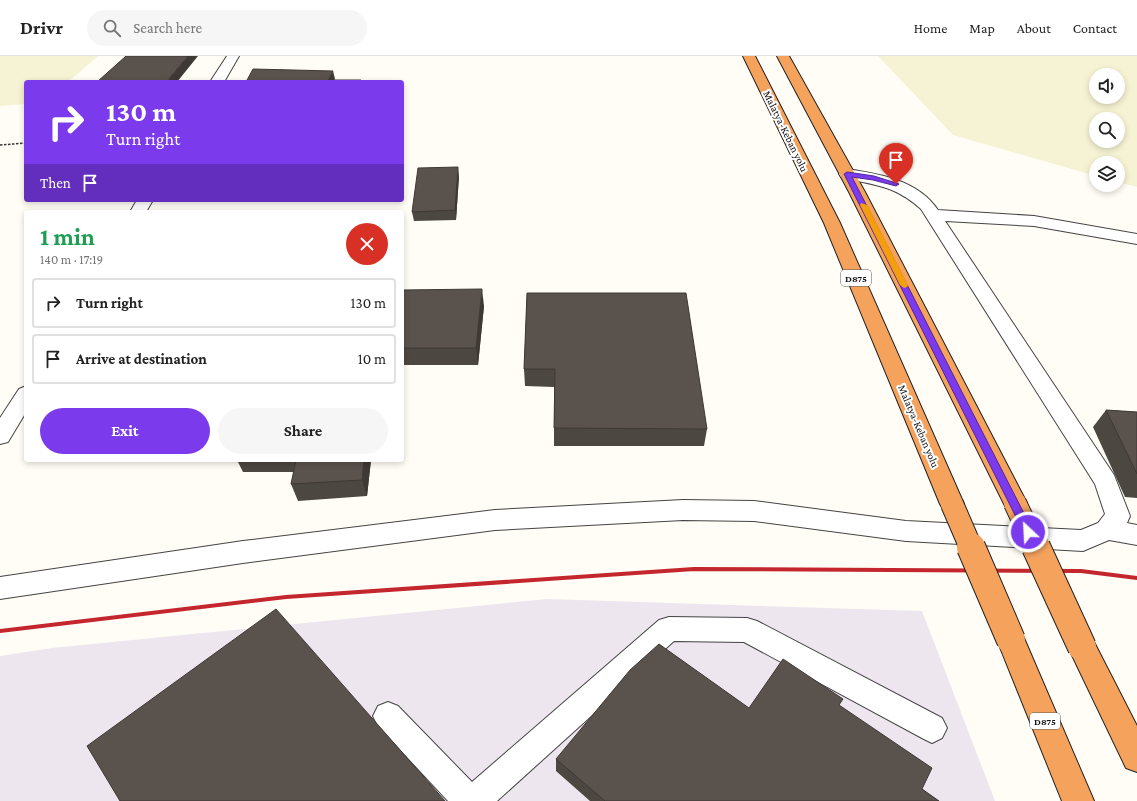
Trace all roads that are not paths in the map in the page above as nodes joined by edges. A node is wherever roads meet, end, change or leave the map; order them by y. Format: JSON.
{"nodes":[{"id":1,"x":233,"y":56,"type":"edge"},
{"id":2,"x":750,"y":56,"type":"edge"},
{"id":3,"x":783,"y":56,"type":"edge"},
{"id":4,"x":218,"y":80,"type":"edge"},
{"id":5,"x":847,"y":174,"type":"junction"},
{"id":6,"x":934,"y":215,"type":"junction"},
{"id":7,"x":1137,"y":239,"type":"edge"},
{"id":8,"x":24,"y":397,"type":"edge"},
{"id":9,"x":0,"y":436,"type":"edge"},
{"id":10,"x":1107,"y":530,"type":"junction"},
{"id":11,"x":1137,"y":535,"type":"edge"},
{"id":12,"x":0,"y":588,"type":"edge"},
{"id":13,"x":388,"y":716,"type":"dead end"},
{"id":14,"x":932,"y":728,"type":"dead end"},
{"id":15,"x":1137,"y":757,"type":"edge"},
{"id":16,"x":468,"y":801,"type":"edge"},
{"id":17,"x":474,"y":801,"type":"edge"},
{"id":18,"x":1078,"y":801,"type":"edge"}],
"edges":[{"from":1,"to":4,"type":"street"},
{"from":2,"to":18,"type":"highway","name":"Malatya-Keban yolu","number":"D875","bridge":true},
{"from":3,"to":5,"type":"highway"},
{"from":5,"to":6,"type":"street"},
{"from":5,"to":15,"type":"highway","bridge":true},
{"from":6,"to":7,"type":"street"},
{"from":6,"to":10,"type":"street"},
{"from":8,"to":9,"type":"street"},
{"from":10,"to":11,"type":"street"},
{"from":10,"to":12,"type":"street"},
{"from":13,"to":16,"type":"street"},
{"from":14,"to":17,"type":"street"}]}
